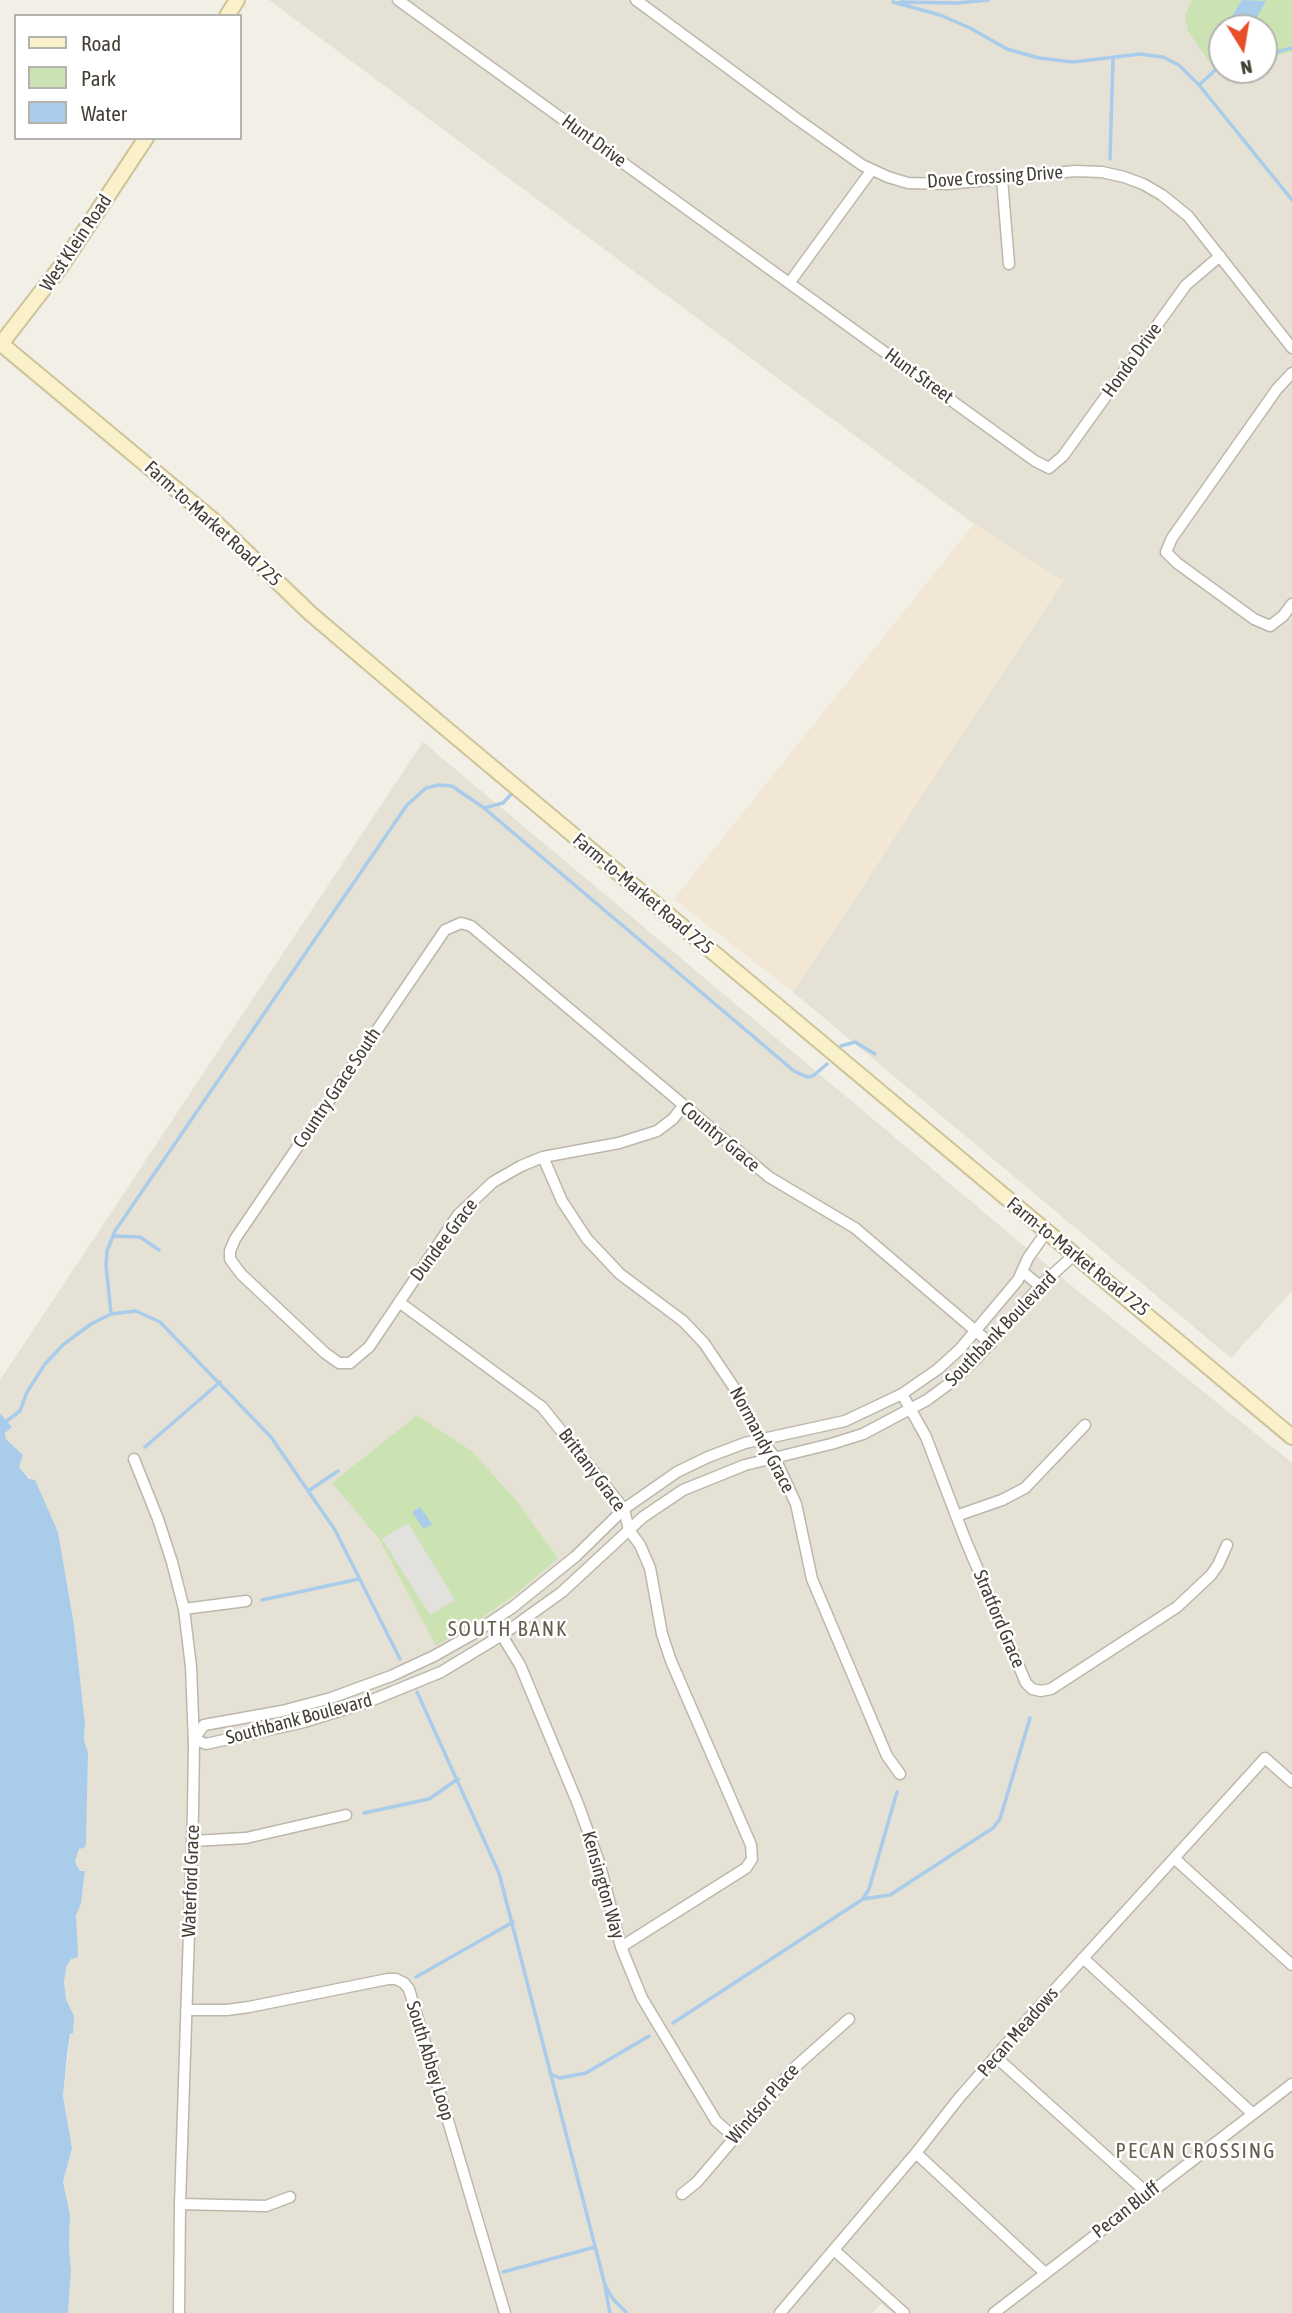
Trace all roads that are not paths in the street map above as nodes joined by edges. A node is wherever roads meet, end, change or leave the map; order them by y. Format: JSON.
{"nodes":[{"id":1,"x":398,"y":0,"type":"edge"},
{"id":2,"x":636,"y":0,"type":"edge"},
{"id":3,"x":145,"y":140,"type":"edge"},
{"id":4,"x":871,"y":171,"type":"junction"},
{"id":5,"x":1002,"y":179,"type":"junction"},
{"id":6,"x":1220,"y":256,"type":"junction"},
{"id":7,"x":1009,"y":264,"type":"dead end"},
{"id":8,"x":790,"y":282,"type":"junction"},
{"id":9,"x":0,"y":344,"type":"edge"},
{"id":10,"x":1292,"y":348,"type":"edge"},
{"id":11,"x":1292,"y":373,"type":"edge"},
{"id":12,"x":1049,"y":468,"type":"joint"},
{"id":13,"x":1292,"y":604,"type":"edge"},
{"id":14,"x":455,"y":924,"type":"joint"},
{"id":15,"x":683,"y":1107,"type":"junction"},
{"id":16,"x":543,"y":1157,"type":"junction"},
{"id":17,"x":1047,"y":1231,"type":"junction"},
{"id":18,"x":1075,"y":1254,"type":"junction"},
{"id":19,"x":1023,"y":1272,"type":"junction"},
{"id":20,"x":1040,"y":1286,"type":"junction"},
{"id":21,"x":399,"y":1302,"type":"junction"},
{"id":22,"x":975,"y":1331,"type":"junction"},
{"id":23,"x":990,"y":1344,"type":"junction"},
{"id":24,"x":345,"y":1363,"type":"joint"},
{"id":25,"x":902,"y":1394,"type":"junction"},
{"id":26,"x":912,"y":1410,"type":"junction"},
{"id":27,"x":1085,"y":1425,"type":"dead end"},
{"id":28,"x":1292,"y":1437,"type":"edge"},
{"id":29,"x":760,"y":1439,"type":"junction"},
{"id":30,"x":774,"y":1456,"type":"junction"},
{"id":31,"x":134,"y":1459,"type":"dead end"},
{"id":32,"x":624,"y":1509,"type":"junction"},
{"id":33,"x":956,"y":1516,"type":"junction"},
{"id":34,"x":629,"y":1530,"type":"junction"},
{"id":35,"x":1227,"y":1545,"type":"dead end"},
{"id":36,"x":246,"y":1601,"type":"dead end"},
{"id":37,"x":184,"y":1609,"type":"junction"},
{"id":38,"x":493,"y":1621,"type":"junction"},
{"id":39,"x":502,"y":1635,"type":"junction"},
{"id":40,"x":194,"y":1739,"type":"junction"},
{"id":41,"x":900,"y":1774,"type":"dead end"},
{"id":42,"x":1292,"y":1782,"type":"edge"},
{"id":43,"x":346,"y":1815,"type":"dead end"},
{"id":44,"x":192,"y":1841,"type":"junction"},
{"id":45,"x":1175,"y":1859,"type":"junction"},
{"id":46,"x":621,"y":1947,"type":"junction"},
{"id":47,"x":1083,"y":1958,"type":"junction"},
{"id":48,"x":1292,"y":1965,"type":"edge"},
{"id":49,"x":186,"y":2010,"type":"junction"},
{"id":50,"x":849,"y":2019,"type":"dead end"},
{"id":51,"x":997,"y":2058,"type":"junction"},
{"id":52,"x":1292,"y":2084,"type":"edge"},
{"id":53,"x":1252,"y":2114,"type":"junction"},
{"id":54,"x":734,"y":2137,"type":"junction"},
{"id":55,"x":916,"y":2153,"type":"junction"},
{"id":56,"x":1147,"y":2193,"type":"junction"},
{"id":57,"x":682,"y":2194,"type":"dead end"},
{"id":58,"x":289,"y":2197,"type":"dead end"},
{"id":59,"x":180,"y":2204,"type":"junction"},
{"id":60,"x":834,"y":2250,"type":"junction"},
{"id":61,"x":1045,"y":2273,"type":"junction"},
{"id":62,"x":179,"y":2313,"type":"edge"},
{"id":63,"x":505,"y":2313,"type":"edge"},
{"id":64,"x":780,"y":2313,"type":"edge"},
{"id":65,"x":904,"y":2313,"type":"edge"},
{"id":66,"x":994,"y":2313,"type":"edge"}],
"edges":[{"from":1,"to":8,"type":"street","name":"Hunt Drive"},
{"from":2,"to":4,"type":"street","name":"Dove Crossing Drive"},
{"from":3,"to":9,"type":"street","name":"West Klein Road"},
{"from":4,"to":5,"type":"street","name":"Dove Crossing Drive"},
{"from":4,"to":8,"type":"street"},
{"from":5,"to":6,"type":"street","name":"Dove Crossing Drive"},
{"from":5,"to":7,"type":"street"},
{"from":6,"to":10,"type":"street","name":"Dove Crossing Drive"},
{"from":6,"to":12,"type":"street","name":"Hondo Drive"},
{"from":8,"to":12,"type":"street","name":"Hunt Street"},
{"from":9,"to":17,"type":"street","name":"Farm-to-Market Road 725"},
{"from":11,"to":13,"type":"street"},
{"from":14,"to":15,"type":"street","name":"Country Grace"},
{"from":14,"to":24,"type":"street","name":"Country Grace South"},
{"from":15,"to":16,"type":"street","name":"Dundee Grace"},
{"from":15,"to":22,"type":"street","name":"Country Grace"},
{"from":16,"to":21,"type":"street","name":"Dundee Grace"},
{"from":16,"to":29,"type":"street","name":"Normandy Grace"},
{"from":17,"to":18,"type":"street","name":"Farm-to-Market Road 725"},
{"from":17,"to":19,"type":"street","name":"Southbank Boulevard"},
{"from":18,"to":20,"type":"street","name":"Southbank Boulevard"},
{"from":18,"to":28,"type":"street","name":"Farm-to-Market Road 725"},
{"from":19,"to":20,"type":"street"},
{"from":19,"to":22,"type":"street","name":"Southbank Boulevard"},
{"from":20,"to":23,"type":"street","name":"Southbank Boulevard"},
{"from":21,"to":24,"type":"street","name":"Dundee Grace"},
{"from":21,"to":32,"type":"street","name":"Brittany Grace"},
{"from":22,"to":23,"type":"street","name":"Country Grace"},
{"from":22,"to":25,"type":"street","name":"Southbank Boulevard"},
{"from":23,"to":26,"type":"street","name":"Southbank Boulevard"},
{"from":25,"to":26,"type":"street","name":"Stratford Grace"},
{"from":25,"to":29,"type":"street","name":"Southbank Boulevard"},
{"from":26,"to":30,"type":"street","name":"Southbank Boulevard"},
{"from":26,"to":33,"type":"street","name":"Stratford Grace"},
{"from":27,"to":33,"type":"street"},
{"from":29,"to":30,"type":"street","name":"Normandy Grace"},
{"from":29,"to":32,"type":"street","name":"Southbank Boulevard"},
{"from":30,"to":34,"type":"street","name":"Southbank Boulevard"},
{"from":30,"to":41,"type":"street","name":"Normandy Grace"},
{"from":31,"to":37,"type":"street","name":"Waterford Grace"},
{"from":32,"to":34,"type":"street","name":"Brittany Grace"},
{"from":32,"to":38,"type":"street","name":"Southbank Boulevard"},
{"from":33,"to":35,"type":"street","name":"Stratford Grace"},
{"from":34,"to":39,"type":"street","name":"Southbank Boulevard"},
{"from":34,"to":46,"type":"street","name":"Brittany Grace"},
{"from":36,"to":37,"type":"street"},
{"from":37,"to":40,"type":"street","name":"Waterford Grace"},
{"from":38,"to":39,"type":"street","name":"Kensington Way"},
{"from":38,"to":40,"type":"street","name":"Southbank Boulevard"},
{"from":39,"to":40,"type":"street","name":"Southbank Boulevard"},
{"from":39,"to":46,"type":"street","name":"Kensington Way"},
{"from":40,"to":44,"type":"street","name":"Waterford Grace"},
{"from":42,"to":45,"type":"street","name":"Pecan Meadows"},
{"from":43,"to":44,"type":"street"},
{"from":44,"to":49,"type":"street","name":"Waterford Grace"},
{"from":45,"to":47,"type":"street","name":"Pecan Meadows"},
{"from":45,"to":48,"type":"street"},
{"from":46,"to":54,"type":"street","name":"Kensington Way"},
{"from":47,"to":51,"type":"street","name":"Pecan Meadows"},
{"from":47,"to":53,"type":"street"},
{"from":49,"to":59,"type":"street","name":"Waterford Grace"},
{"from":49,"to":63,"type":"street","name":"South Abbey Loop"},
{"from":50,"to":54,"type":"street","name":"Windsor Place"},
{"from":51,"to":55,"type":"street","name":"Pecan Meadows"},
{"from":51,"to":56,"type":"street"},
{"from":52,"to":53,"type":"street","name":"Pecan Bluff"},
{"from":53,"to":56,"type":"street","name":"Pecan Bluff"},
{"from":54,"to":57,"type":"street","name":"Windsor Place"},
{"from":55,"to":60,"type":"street","name":"Pecan Meadows"},
{"from":55,"to":61,"type":"street"},
{"from":56,"to":61,"type":"street","name":"Pecan Bluff"},
{"from":58,"to":59,"type":"street"},
{"from":59,"to":62,"type":"street","name":"Waterford Grace"},
{"from":60,"to":64,"type":"street","name":"Pecan Meadows"},
{"from":60,"to":65,"type":"street"},
{"from":61,"to":66,"type":"street","name":"Pecan Bluff"}]}
